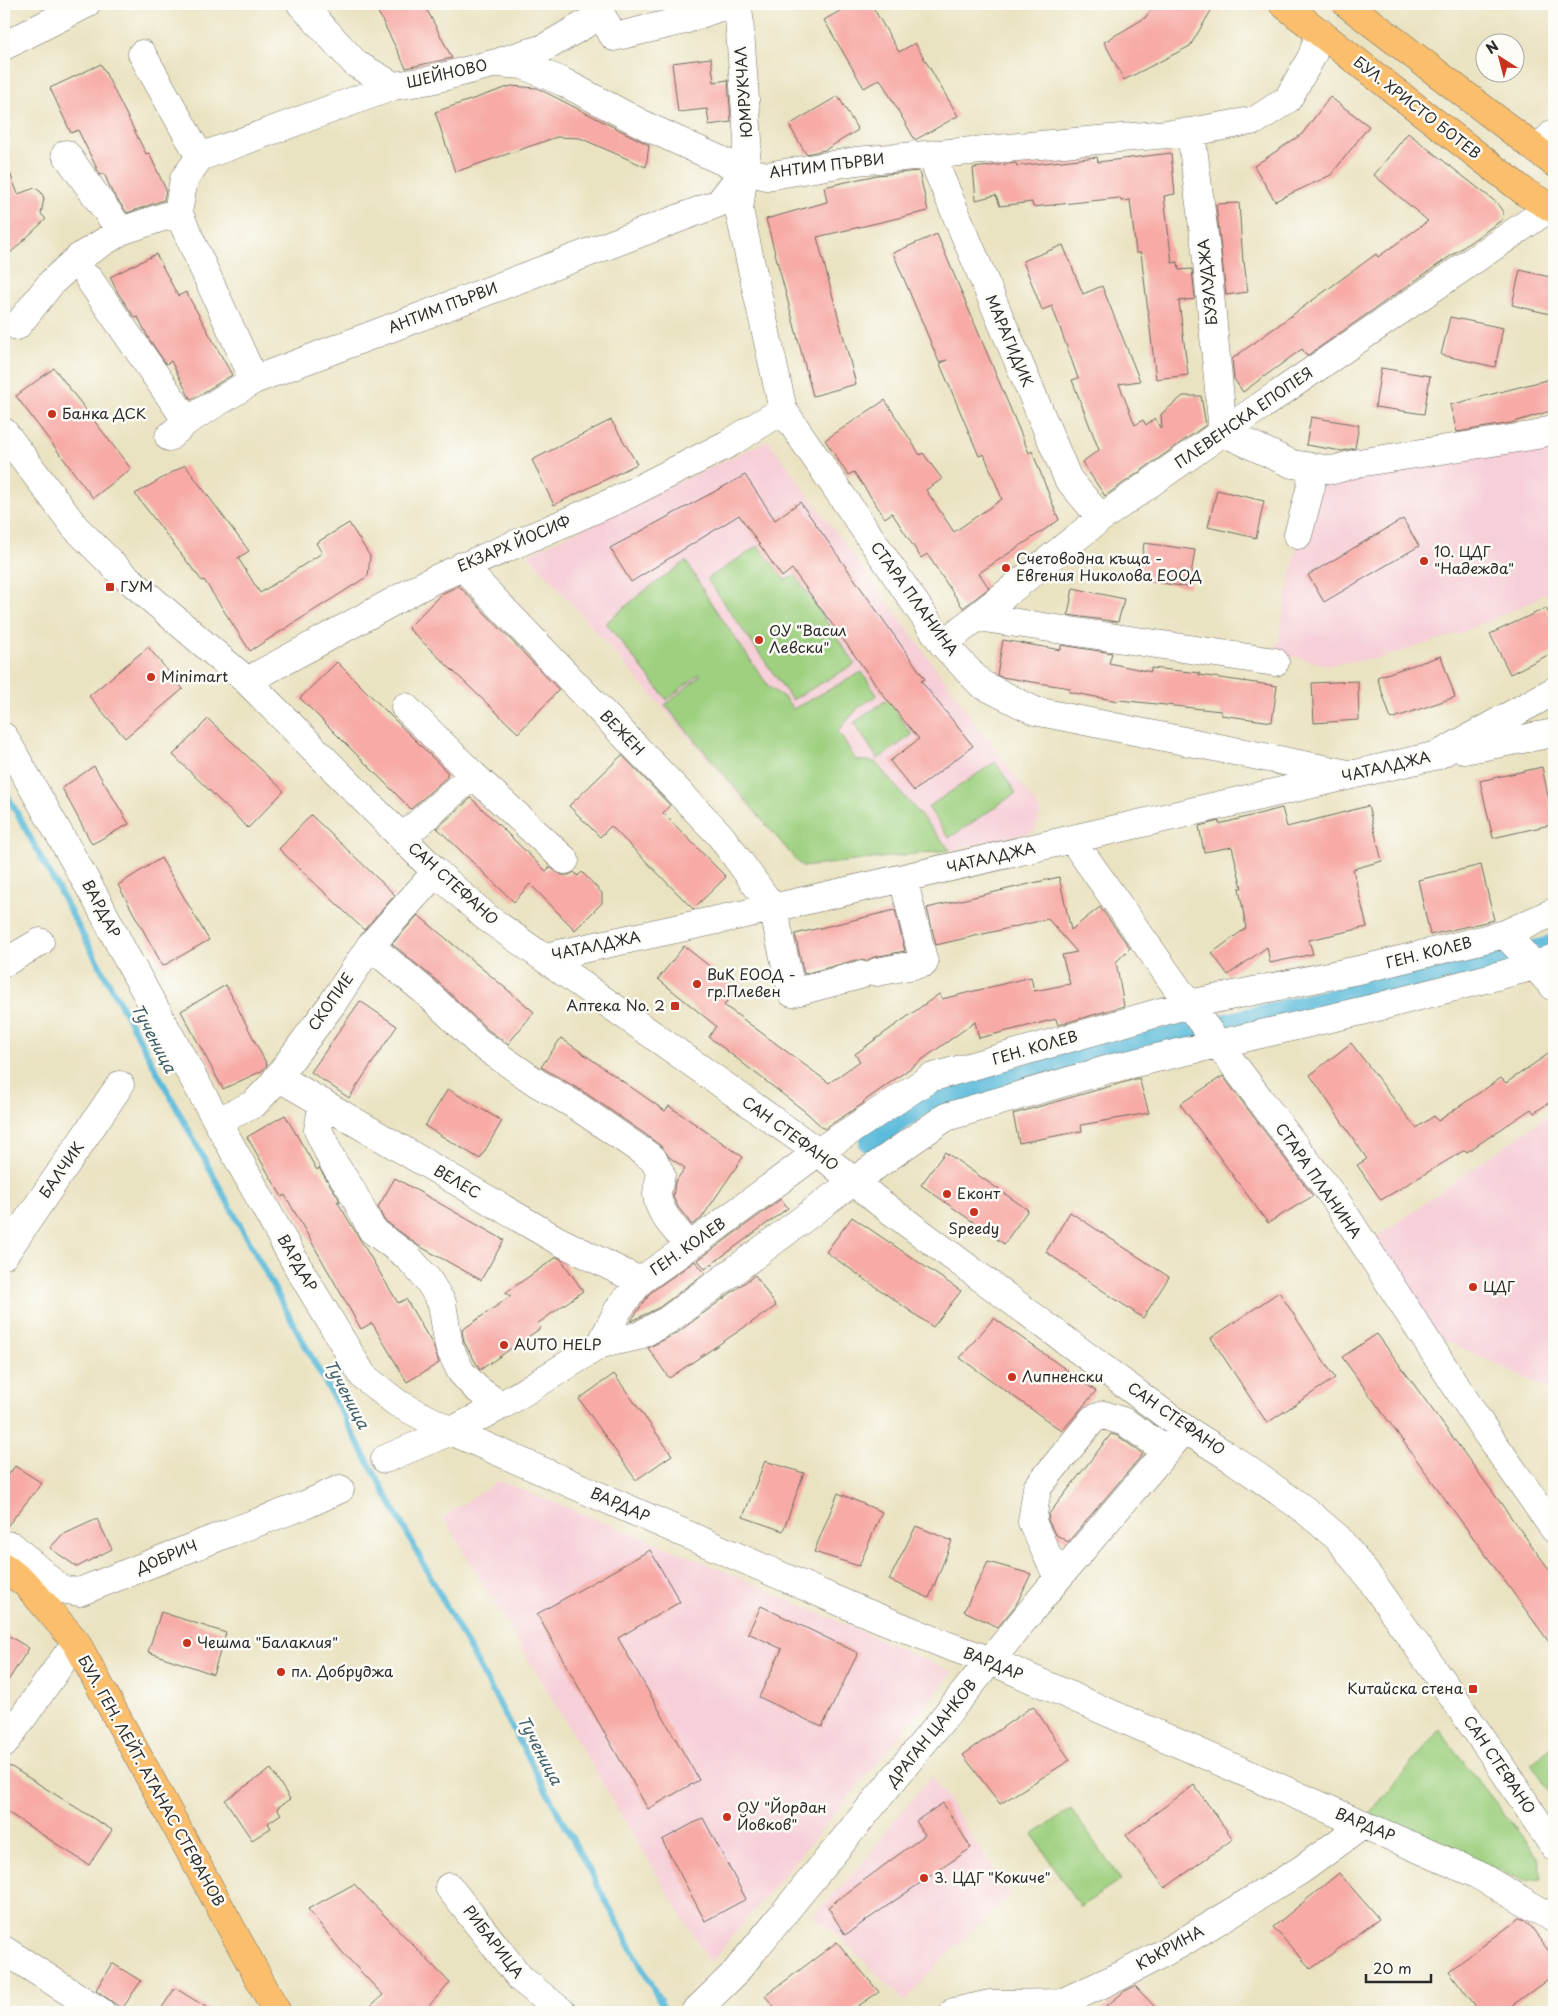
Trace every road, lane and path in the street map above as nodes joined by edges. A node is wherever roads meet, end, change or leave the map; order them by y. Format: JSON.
{"nodes":[{"id":1,"x":86,"y":4,"type":"edge"},
{"id":2,"x":301,"y":4,"type":"edge"},
{"id":3,"x":728,"y":4,"type":"edge"},
{"id":4,"x":738,"y":4,"type":"edge"},
{"id":5,"x":1282,"y":4,"type":"edge"},
{"id":6,"x":1347,"y":4,"type":"edge"},
{"id":7,"x":598,"y":9,"type":"edge"},
{"id":8,"x":1320,"y":32,"type":"junction"},
{"id":9,"x":1401,"y":44,"type":"junction"},
{"id":10,"x":4,"y":46,"type":"edge"},
{"id":11,"x":142,"y":54,"type":"dead end"},
{"id":12,"x":496,"y":63,"type":"junction"},
{"id":13,"x":1377,"y":76,"type":"junction"},
{"id":14,"x":394,"y":86,"type":"junction"},
{"id":15,"x":1191,"y":132,"type":"junction"},
{"id":16,"x":1549,"y":149,"type":"edge"},
{"id":17,"x":66,"y":154,"type":"dead end"},
{"id":18,"x":931,"y":155,"type":"junction"},
{"id":19,"x":200,"y":157,"type":"junction"},
{"id":20,"x":744,"y":171,"type":"junction"},
{"id":21,"x":1553,"y":207,"type":"edge"},
{"id":22,"x":739,"y":210,"type":"joint"},
{"id":23,"x":178,"y":212,"type":"junction"},
{"id":24,"x":121,"y":231,"type":"junction"},
{"id":25,"x":89,"y":279,"type":"dead end"},
{"id":26,"x":17,"y":326,"type":"dead end"},
{"id":27,"x":254,"y":380,"type":"junction"},
{"id":28,"x":783,"y":410,"type":"junction"},
{"id":29,"x":1554,"y":428,"type":"edge"},
{"id":30,"x":4,"y":432,"type":"edge"},
{"id":31,"x":1223,"y":432,"type":"junction"},
{"id":32,"x":1312,"y":468,"type":"junction"},
{"id":33,"x":1101,"y":518,"type":"junction"},
{"id":34,"x":1298,"y":535,"type":"dead end"},
{"id":35,"x":462,"y":566,"type":"junction"},
{"id":36,"x":978,"y":617,"type":"junction"},
{"id":37,"x":943,"y":644,"type":"junction"},
{"id":38,"x":1275,"y":662,"type":"dead end"},
{"id":39,"x":247,"y":681,"type":"junction"},
{"id":40,"x":1554,"y":691,"type":"edge"},
{"id":41,"x":405,"y":707,"type":"dead end"},
{"id":42,"x":1554,"y":733,"type":"edge"},
{"id":43,"x":4,"y":737,"type":"edge"},
{"id":44,"x":1438,"y":755,"type":"junction"},
{"id":45,"x":473,"y":775,"type":"junction"},
{"id":46,"x":1353,"y":775,"type":"junction"},
{"id":47,"x":402,"y":838,"type":"junction"},
{"id":48,"x":1072,"y":840,"type":"junction"},
{"id":49,"x":565,"y":860,"type":"dead end"},
{"id":50,"x":436,"y":872,"type":"junction"},
{"id":51,"x":903,"y":878,"type":"junction"},
{"id":52,"x":772,"y":908,"type":"junction"},
{"id":53,"x":1554,"y":912,"type":"edge"},
{"id":54,"x":40,"y":942,"type":"dead end"},
{"id":55,"x":370,"y":946,"type":"junction"},
{"id":56,"x":1527,"y":952,"type":"edge"},
{"id":57,"x":545,"y":957,"type":"junction"},
{"id":58,"x":4,"y":963,"type":"edge"},
{"id":59,"x":1554,"y":987,"type":"edge"},
{"id":60,"x":1193,"y":1010,"type":"junction"},
{"id":61,"x":1216,"y":1041,"type":"junction"},
{"id":62,"x":278,"y":1077,"type":"junction"},
{"id":63,"x":120,"y":1085,"type":"dead end"},
{"id":64,"x":323,"y":1103,"type":"junction"},
{"id":65,"x":218,"y":1121,"type":"junction"},
{"id":66,"x":818,"y":1152,"type":"junction"},
{"id":67,"x":854,"y":1182,"type":"junction"},
{"id":68,"x":689,"y":1246,"type":"junction"},
{"id":69,"x":4,"y":1255,"type":"edge"},
{"id":70,"x":640,"y":1281,"type":"junction"},
{"id":71,"x":601,"y":1344,"type":"junction"},
{"id":72,"x":501,"y":1406,"type":"junction"},
{"id":73,"x":1185,"y":1428,"type":"junction"},
{"id":74,"x":451,"y":1431,"type":"junction"},
{"id":75,"x":1167,"y":1451,"type":"junction"},
{"id":76,"x":385,"y":1459,"type":"dead end"},
{"id":77,"x":340,"y":1489,"type":"dead end"},
{"id":78,"x":1554,"y":1529,"type":"edge"},
{"id":79,"x":4,"y":1545,"type":"edge"},
{"id":80,"x":4,"y":1567,"type":"edge"},
{"id":81,"x":1058,"y":1578,"type":"junction"},
{"id":82,"x":76,"y":1642,"type":"junction"},
{"id":83,"x":991,"y":1661,"type":"junction"},
{"id":84,"x":5,"y":1739,"type":"edge"},
{"id":85,"x":1364,"y":1824,"type":"junction"},
{"id":86,"x":1554,"y":1847,"type":"edge"},
{"id":87,"x":449,"y":1886,"type":"dead end"},
{"id":88,"x":1554,"y":1919,"type":"edge"},
{"id":89,"x":4,"y":1950,"type":"edge"},
{"id":90,"x":707,"y":2008,"type":"edge"},
{"id":91,"x":102,"y":2012,"type":"edge"},
{"id":92,"x":277,"y":2012,"type":"edge"},
{"id":93,"x":562,"y":2012,"type":"edge"},
{"id":94,"x":954,"y":2012,"type":"edge"}],
"edges":[{"from":1,"to":10,"type":"street"},
{"from":2,"to":14,"type":"street"},
{"from":3,"to":7,"type":"street"},
{"from":4,"to":20,"type":"street","name":"ЮМРУКЧАЛ"},
{"from":5,"to":8,"type":"main road","name":"БУЛ. ХРИСТО БОТЕВ"},
{"from":6,"to":9,"type":"main road"},
{"from":7,"to":12,"type":"street"},
{"from":8,"to":13,"type":"main road","name":"БУЛ. ХРИСТО БОТЕВ"},
{"from":8,"to":15,"type":"street","name":"АНТИМ ПЪРВИ"},
{"from":9,"to":13,"type":"main road"},
{"from":9,"to":16,"type":"main road"},
{"from":11,"to":19,"type":"street"},
{"from":12,"to":14,"type":"street","name":"ШЕЙНОВО"},
{"from":12,"to":20,"type":"street","name":"ШЕЙНОВО"},
{"from":13,"to":21,"type":"main road","name":"БУЛ. ХРИСТО БОТЕВ"},
{"from":14,"to":19,"type":"street","name":"ШЕЙНОВО"},
{"from":15,"to":18,"type":"street","name":"АНТИМ ПЪРВИ"},
{"from":15,"to":31,"type":"street","name":"БУЗЛУДЖА"},
{"from":17,"to":24,"type":"street"},
{"from":18,"to":20,"type":"street","name":"АНТИМ ПЪРВИ"},
{"from":18,"to":33,"type":"street","name":"МАРАГИДИК"},
{"from":19,"to":23,"type":"street"},
{"from":20,"to":22,"type":"street","name":"ЮМРУКЧАЛ"},
{"from":20,"to":27,"type":"street","name":"АНТИМ ПЪРВИ"},
{"from":21,"to":31,"type":"street","name":"ПЛЕВЕНСКА ЕПОПЕЯ"},
{"from":22,"to":28,"type":"street","name":"СТАРА ПЛАНИНА"},
{"from":23,"to":24,"type":"street"},
{"from":23,"to":27,"type":"street"},
{"from":24,"to":26,"type":"street"},
{"from":25,"to":27,"type":"street","name":"АНТИМ ПЪРВИ"},
{"from":28,"to":35,"type":"street","name":"ЕКЗАРХ ЙОСИФ"},
{"from":28,"to":37,"type":"street","name":"СТАРА ПЛАНИНА"},
{"from":29,"to":32,"type":"street"},
{"from":30,"to":39,"type":"street","name":"САН СТЕФАНО"},
{"from":31,"to":32,"type":"street"},
{"from":31,"to":33,"type":"street","name":"ПЛЕВЕНСКА ЕПОПЕЯ"},
{"from":32,"to":34,"type":"street"},
{"from":33,"to":36,"type":"street","name":"ПЛЕВЕНСКА ЕПОПЕЯ"},
{"from":35,"to":39,"type":"street","name":"ЕКЗАРХ ЙОСИФ"},
{"from":35,"to":52,"type":"street","name":"ВЕЖЕН"},
{"from":36,"to":37,"type":"street","name":"ПЛЕВЕНСКА ЕПОПЕЯ"},
{"from":36,"to":38,"type":"street"},
{"from":37,"to":46,"type":"street","name":"СТАРА ПЛАНИНА"},
{"from":39,"to":47,"type":"street","name":"САН СТЕФАНО"},
{"from":40,"to":44,"type":"street","name":"ЧАТАЛДЖА"},
{"from":41,"to":45,"type":"street"},
{"from":42,"to":44,"type":"street","name":"ЧАТАЛДЖА"},
{"from":43,"to":65,"type":"street","name":"ВАРДАР"},
{"from":44,"to":46,"type":"street","name":"ЧАТАЛДЖА"},
{"from":45,"to":47,"type":"street"},
{"from":45,"to":49,"type":"street"},
{"from":46,"to":48,"type":"street","name":"ЧАТАЛДЖА"},
{"from":47,"to":50,"type":"street","name":"САН СТЕФАНО"},
{"from":48,"to":51,"type":"street","name":"ЧАТАЛДЖА"},
{"from":48,"to":60,"type":"street","name":"СТАРА ПЛАНИНА"},
{"from":50,"to":55,"type":"street","name":"СКОПИЕ"},
{"from":50,"to":57,"type":"street","name":"САН СТЕФАНО"},
{"from":51,"to":52,"type":"street","name":"ЧАТАЛДЖА"},
{"from":51,"to":52,"type":"street"},
{"from":52,"to":57,"type":"street","name":"ЧАТАЛДЖА"},
{"from":53,"to":56,"type":"street","name":"ГЕН. КОЛЕВ"},
{"from":54,"to":58,"type":"street"},
{"from":55,"to":62,"type":"street","name":"СКОПИЕ"},
{"from":55,"to":68,"type":"street"},
{"from":56,"to":59,"type":"street"},
{"from":56,"to":60,"type":"street","name":"ГЕН. КОЛЕВ"},
{"from":56,"to":61,"type":"street","name":"ГЕН. КОЛЕВ"},
{"from":57,"to":66,"type":"street","name":"САН СТЕФАНО"},
{"from":60,"to":61,"type":"street","name":"СТАРА ПЛАНИНА"},
{"from":60,"to":66,"type":"street","name":"ГЕН. КОЛЕВ"},
{"from":61,"to":67,"type":"street","name":"ГЕН. КОЛЕВ"},
{"from":61,"to":78,"type":"street","name":"СТАРА ПЛАНИНА"},
{"from":62,"to":64,"type":"street","name":"ВЕЛЕС"},
{"from":62,"to":65,"type":"street","name":"СКОПИЕ"},
{"from":63,"to":69,"type":"street","name":"БАЛЧИК"},
{"from":64,"to":70,"type":"street","name":"ВЕЛЕС"},
{"from":64,"to":72,"type":"street"},
{"from":65,"to":74,"type":"street","name":"ВАРДАР"},
{"from":66,"to":67,"type":"street","name":"САН СТЕФАНО"},
{"from":66,"to":68,"type":"street","name":"ГЕН. КОЛЕВ"},
{"from":67,"to":71,"type":"street","name":"ГЕН. КОЛЕВ"},
{"from":67,"to":73,"type":"street","name":"САН СТЕФАНО"},
{"from":68,"to":70,"type":"street","name":"ГЕН. КОЛЕВ"},
{"from":70,"to":71,"type":"street","name":"ГЕН. КОЛЕВ"},
{"from":71,"to":72,"type":"street","name":"ГЕН. КОЛЕВ"},
{"from":72,"to":74,"type":"street","name":"ГЕН. КОЛЕВ"},
{"from":73,"to":75,"type":"street","name":"ДРАГАН ЦАНКОВ"},
{"from":73,"to":86,"type":"street","name":"САН СТЕФАНО"},
{"from":74,"to":76,"type":"street"},
{"from":74,"to":83,"type":"street","name":"ВАРДАР"},
{"from":75,"to":81,"type":"street","name":"ДРАГАН ЦАНКОВ"},
{"from":75,"to":81,"type":"street"},
{"from":77,"to":79,"type":"street","name":"ДОБРИЧ"},
{"from":80,"to":82,"type":"main road","name":"БУЛ. ГЕН. ЛЕЙТ. АТАНАС СТЕФАНОВ"},
{"from":81,"to":83,"type":"street","name":"ДРАГАН ЦАНКОВ"},
{"from":82,"to":84,"type":"street"},
{"from":82,"to":92,"type":"main road","name":"БУЛ. ГЕН. ЛЕЙТ. АТАНАС СТЕФАНОВ"},
{"from":83,"to":85,"type":"street","name":"ВАРДАР"},
{"from":83,"to":90,"type":"street","name":"ДРАГАН ЦАНКОВ"},
{"from":85,"to":88,"type":"street","name":"ВАРДАР"},
{"from":85,"to":94,"type":"street","name":"КЪКРИНА"},
{"from":87,"to":93,"type":"street","name":"РИБАРИЦА"},
{"from":89,"to":91,"type":"street"}]}
